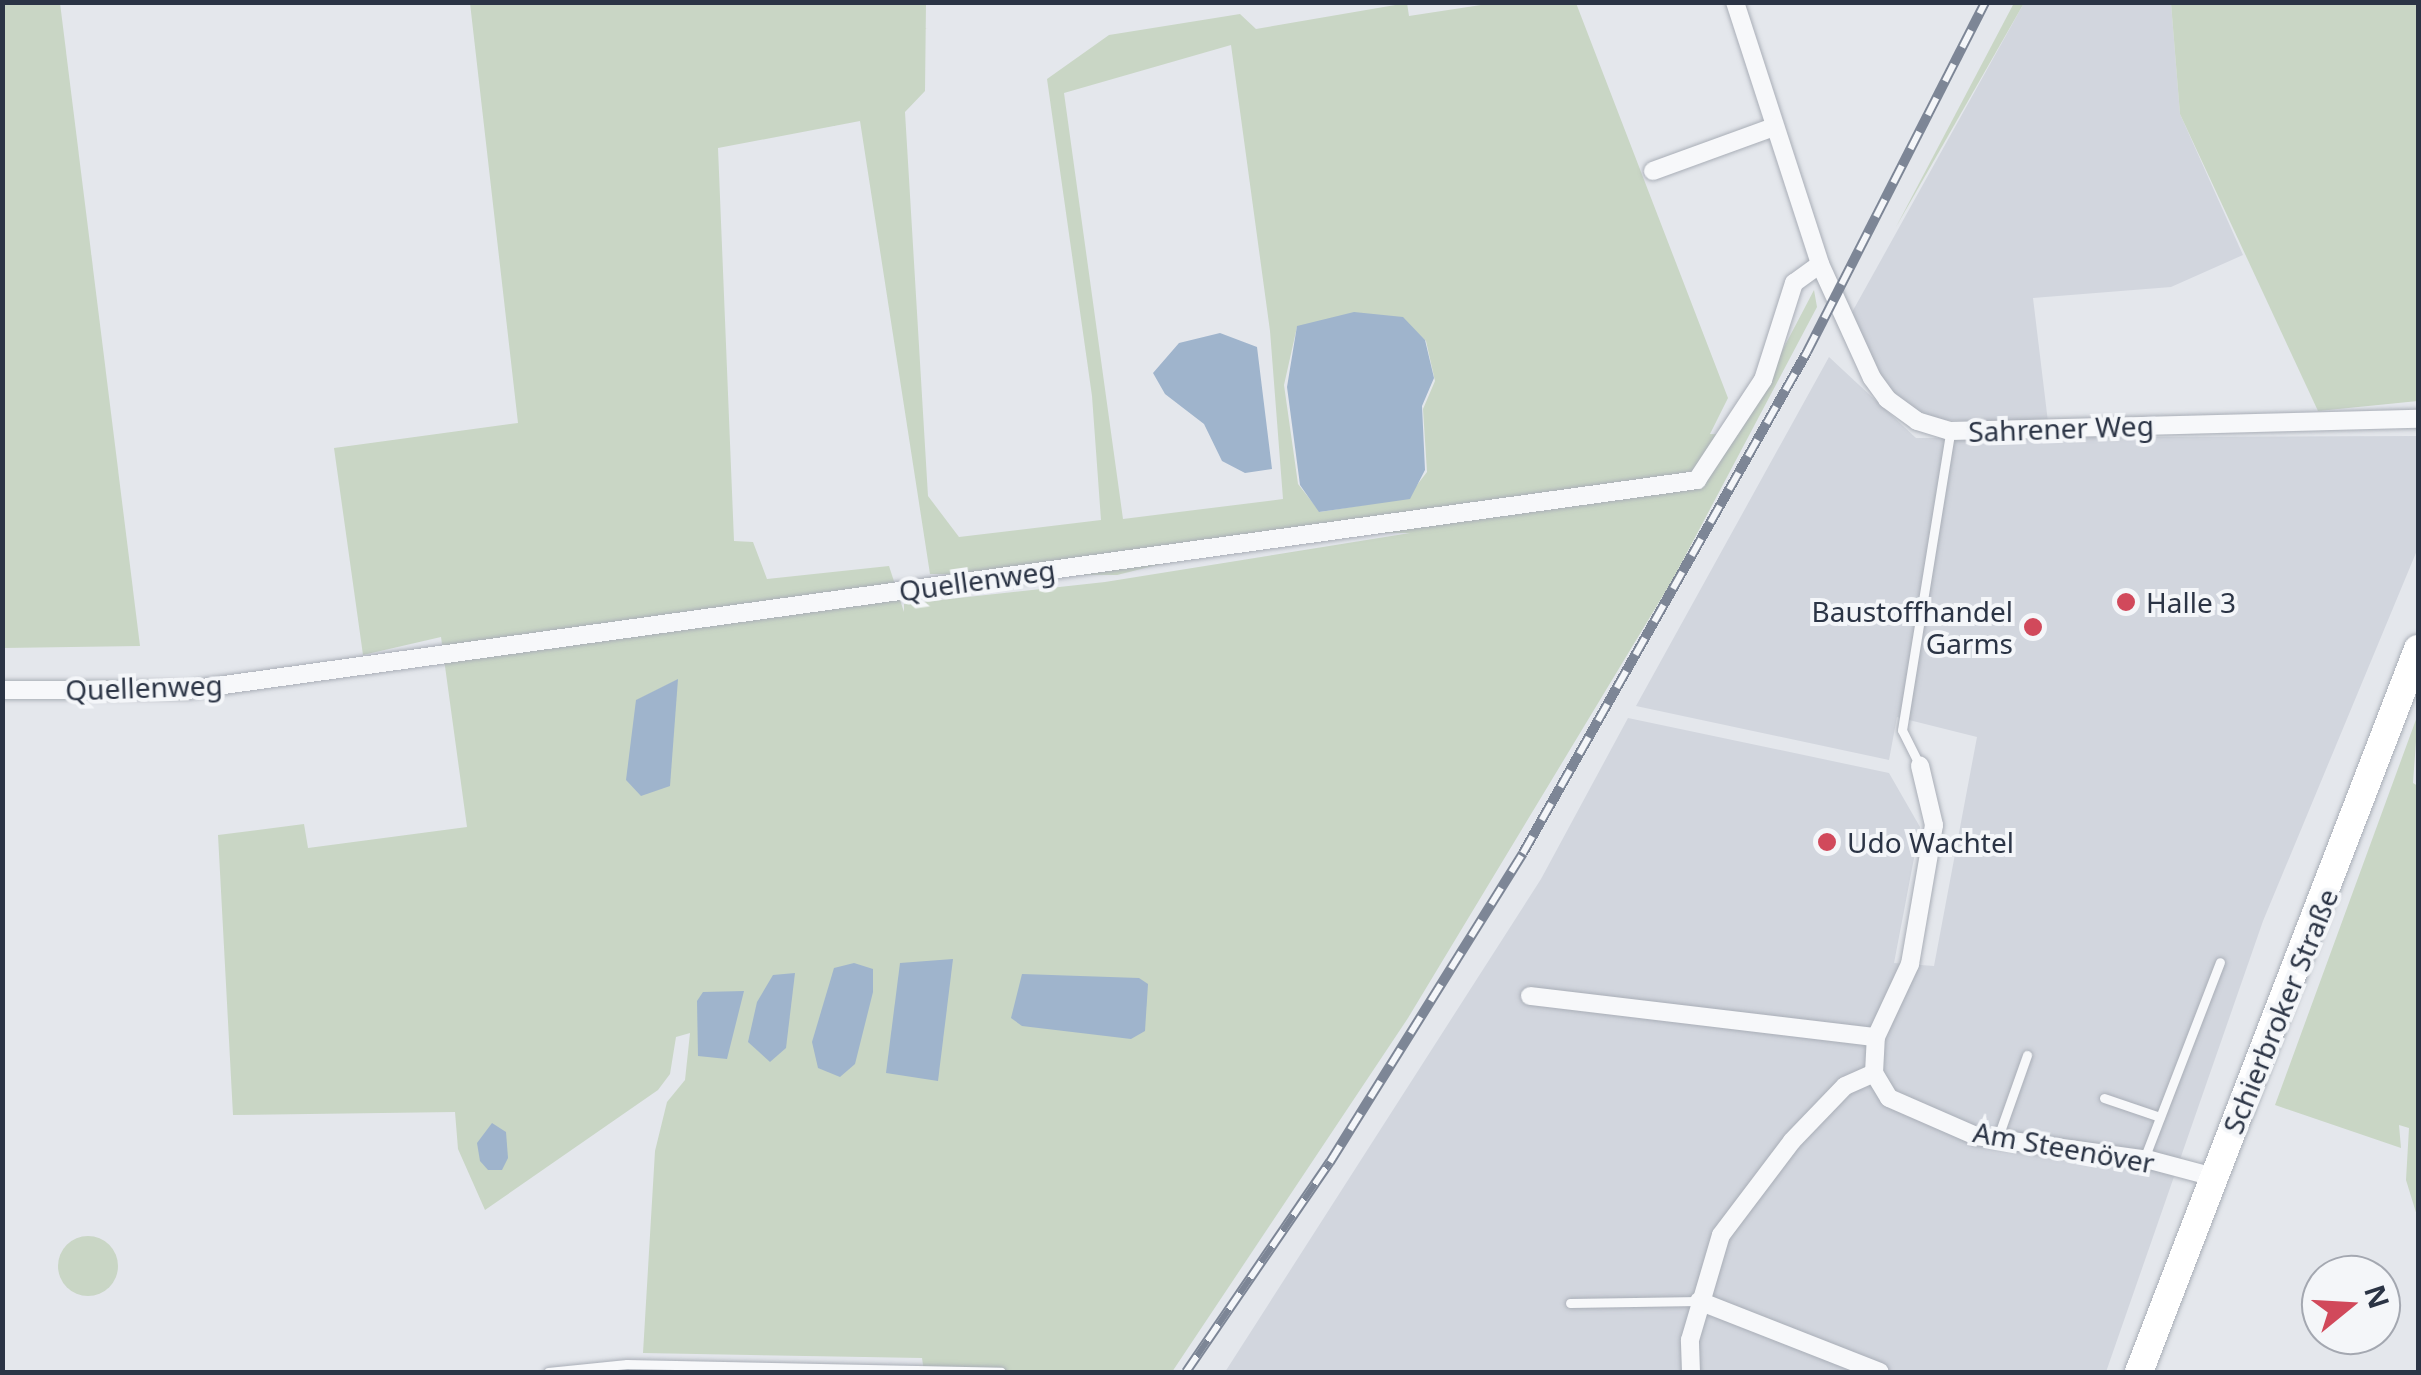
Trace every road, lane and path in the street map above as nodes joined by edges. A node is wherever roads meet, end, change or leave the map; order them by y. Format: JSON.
{"nodes":[{"id":1,"x":1735,"y":2,"type":"edge"},
{"id":2,"x":1774,"y":127,"type":"junction"},
{"id":3,"x":1653,"y":171,"type":"dead end"},
{"id":4,"x":1820,"y":264,"type":"junction"},
{"id":5,"x":2418,"y":419,"type":"edge"},
{"id":6,"x":1950,"y":431,"type":"junction"},
{"id":7,"x":2418,"y":648,"type":"edge"},
{"id":8,"x":2,"y":690,"type":"edge"},
{"id":9,"x":1920,"y":766,"type":"joint"},
{"id":10,"x":2220,"y":962,"type":"dead end"},
{"id":11,"x":1530,"y":996,"type":"dead end"},
{"id":12,"x":1876,"y":1037,"type":"junction"},
{"id":13,"x":2027,"y":1055,"type":"dead end"},
{"id":14,"x":1874,"y":1073,"type":"junction"},
{"id":15,"x":2104,"y":1098,"type":"dead end"},
{"id":16,"x":2160,"y":1116,"type":"junction"},
{"id":17,"x":1997,"y":1138,"type":"junction"},
{"id":18,"x":2144,"y":1159,"type":"junction"},
{"id":19,"x":2214,"y":1177,"type":"junction"},
{"id":20,"x":1699,"y":1301,"type":"junction"},
{"id":21,"x":1570,"y":1302,"type":"dead end"},
{"id":22,"x":548,"y":1372,"type":"edge"},
{"id":23,"x":1002,"y":1372,"type":"edge"},
{"id":24,"x":1690,"y":1372,"type":"edge"},
{"id":25,"x":1880,"y":1372,"type":"edge"},
{"id":26,"x":2140,"y":1372,"type":"edge"}],
"edges":[{"from":1,"to":2,"type":"street","name":"Sahrener Weg"},
{"from":2,"to":3,"type":"street"},
{"from":2,"to":4,"type":"street","name":"Sahrener Weg"},
{"from":4,"to":6,"type":"street","name":"Sahrener Weg"},
{"from":4,"to":8,"type":"street","name":"Quellenweg"},
{"from":5,"to":6,"type":"street","name":"Sahrener Weg"},
{"from":6,"to":9,"type":"lane"},
{"from":7,"to":19,"type":"main road","name":"Schierbroker Straße"},
{"from":9,"to":12,"type":"street"},
{"from":10,"to":16,"type":"lane"},
{"from":11,"to":12,"type":"street"},
{"from":12,"to":14,"type":"street"},
{"from":13,"to":17,"type":"lane"},
{"from":14,"to":17,"type":"street","name":"Am Steenöver"},
{"from":14,"to":20,"type":"street"},
{"from":15,"to":16,"type":"lane"},
{"from":16,"to":18,"type":"lane"},
{"from":17,"to":18,"type":"street","name":"Am Steenöver"},
{"from":18,"to":19,"type":"street","name":"Am Steenöver"},
{"from":19,"to":26,"type":"main road","name":"Schierbroker Straße"},
{"from":20,"to":21,"type":"lane"},
{"from":20,"to":24,"type":"street"},
{"from":20,"to":25,"type":"street"},
{"from":22,"to":23,"type":"lane"}]}
